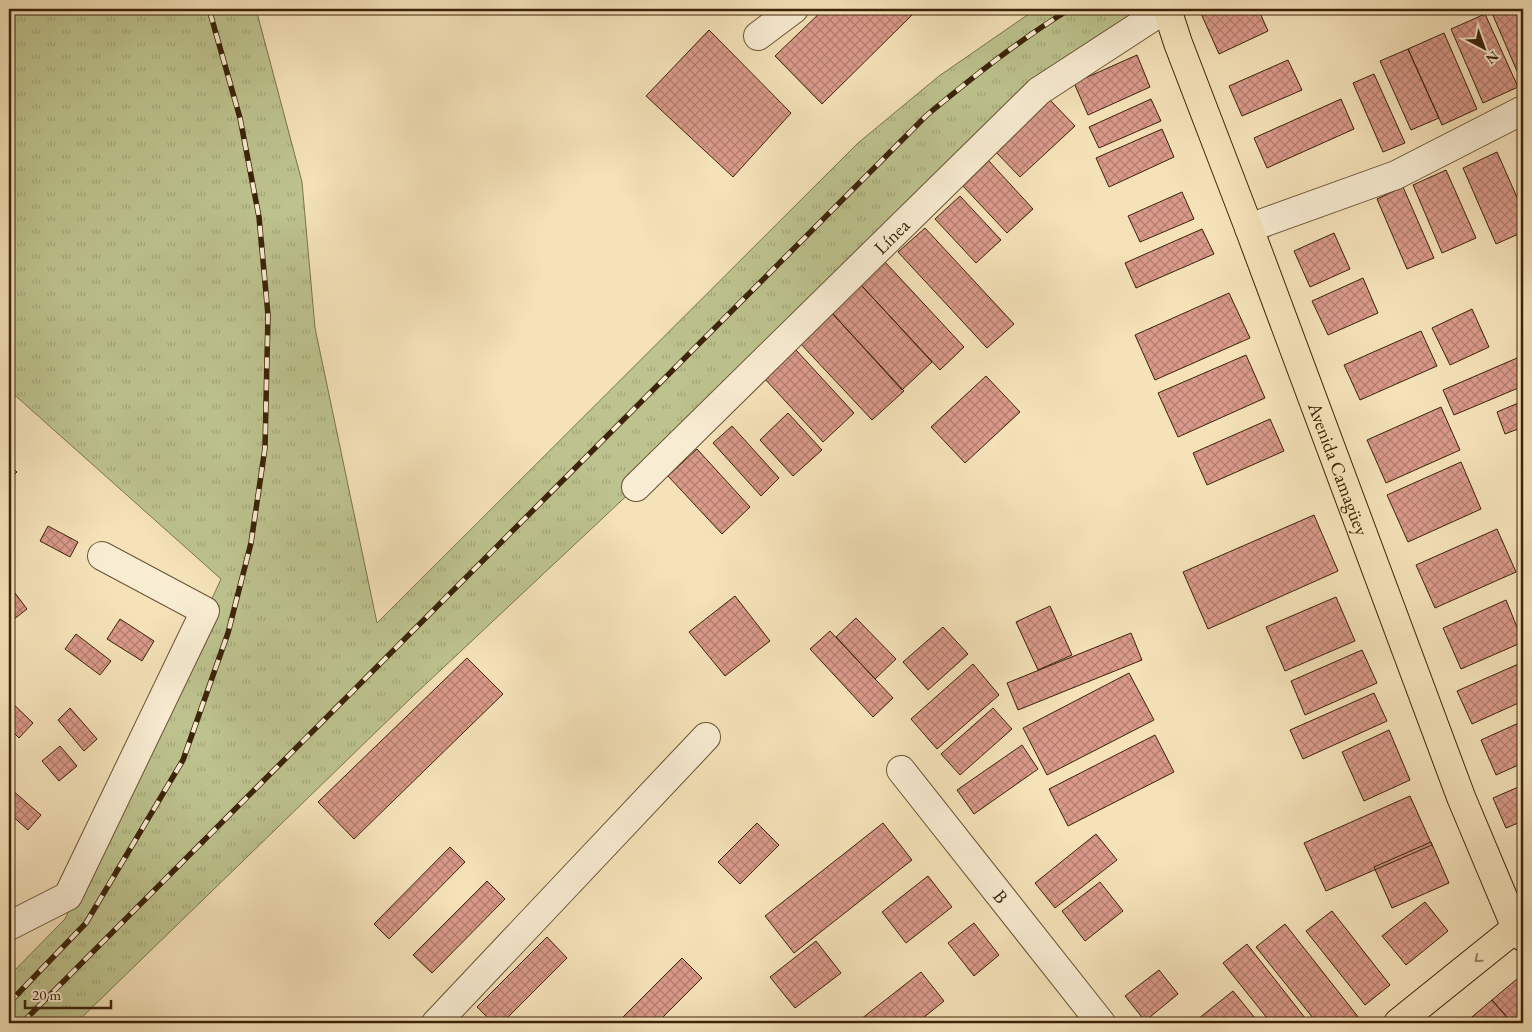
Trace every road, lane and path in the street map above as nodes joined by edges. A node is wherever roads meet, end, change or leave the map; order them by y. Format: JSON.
{"nodes":[{"id":1,"x":794,"y":9,"type":"edge"},
{"id":2,"x":1166,"y":9,"type":"edge"},
{"id":3,"x":758,"y":36,"type":"dead end"},
{"id":4,"x":1523,"y":110,"type":"edge"},
{"id":5,"x":1249,"y":228,"type":"junction"},
{"id":6,"x":636,"y":487,"type":"dead end"},
{"id":7,"x":102,"y":556,"type":"dead end"},
{"id":8,"x":706,"y":737,"type":"dead end"},
{"id":9,"x":901,"y":770,"type":"dead end"},
{"id":10,"x":9,"y":926,"type":"edge"},
{"id":11,"x":1521,"y":929,"type":"edge"},
{"id":12,"x":436,"y":1023,"type":"edge"},
{"id":13,"x":1101,"y":1023,"type":"edge"},
{"id":14,"x":1398,"y":1023,"type":"edge"}],
"edges":[{"from":1,"to":3,"type":"street"},
{"from":2,"to":5,"type":"main road","name":"Avenida Camagüey"},
{"from":2,"to":6,"type":"street","name":"Línea"},
{"from":4,"to":5,"type":"street"},
{"from":5,"to":11,"type":"main road","name":"Avenida Camagüey"},
{"from":7,"to":10,"type":"street"},
{"from":8,"to":12,"type":"street"},
{"from":9,"to":13,"type":"street","name":"B"},
{"from":11,"to":14,"type":"main road","one_way":true}]}
